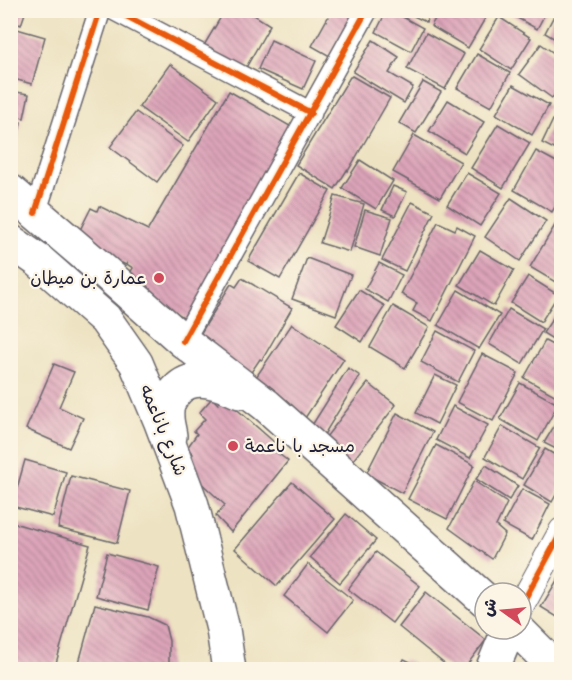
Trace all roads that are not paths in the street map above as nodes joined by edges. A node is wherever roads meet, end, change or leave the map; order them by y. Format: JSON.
{"nodes":[{"id":1,"x":100,"y":10,"type":"edge"},
{"id":2,"x":115,"y":10,"type":"edge"},
{"id":3,"x":367,"y":10,"type":"edge"},
{"id":4,"x":311,"y":113,"type":"junction"},
{"id":5,"x":10,"y":191,"type":"edge"},
{"id":6,"x":35,"y":213,"type":"junction"},
{"id":7,"x":10,"y":241,"type":"edge"},
{"id":8,"x":183,"y":341,"type":"junction"},
{"id":9,"x":266,"y":405,"type":"junction"},
{"id":10,"x":175,"y":461,"type":"junction"},
{"id":11,"x":561,"y":531,"type":"edge"},
{"id":12,"x":533,"y":584,"type":"edge"},
{"id":13,"x":473,"y":589,"type":"edge"},
{"id":14,"x":504,"y":641,"type":"edge"},
{"id":15,"x":529,"y":641,"type":"edge"},
{"id":16,"x":205,"y":669,"type":"edge"},
{"id":17,"x":229,"y":669,"type":"edge"},
{"id":18,"x":492,"y":669,"type":"edge"},
{"id":19,"x":558,"y":669,"type":"edge"}],
"edges":[{"from":1,"to":6,"type":"street"},
{"from":2,"to":4,"type":"street"},
{"from":3,"to":4,"type":"street"},
{"from":4,"to":8,"type":"street"},
{"from":5,"to":6,"type":"highway"},
{"from":6,"to":8,"type":"highway"},
{"from":7,"to":10,"type":"highway","name":"شارع باناعمه"},
{"from":8,"to":9,"type":"highway"},
{"from":9,"to":10,"type":"highway"},
{"from":9,"to":13,"type":"highway"},
{"from":10,"to":16,"type":"highway"},
{"from":10,"to":17,"type":"highway","name":"شارع باناعمه"},
{"from":11,"to":12,"type":"street"},
{"from":14,"to":18,"type":"highway"},
{"from":15,"to":19,"type":"highway"}]}
